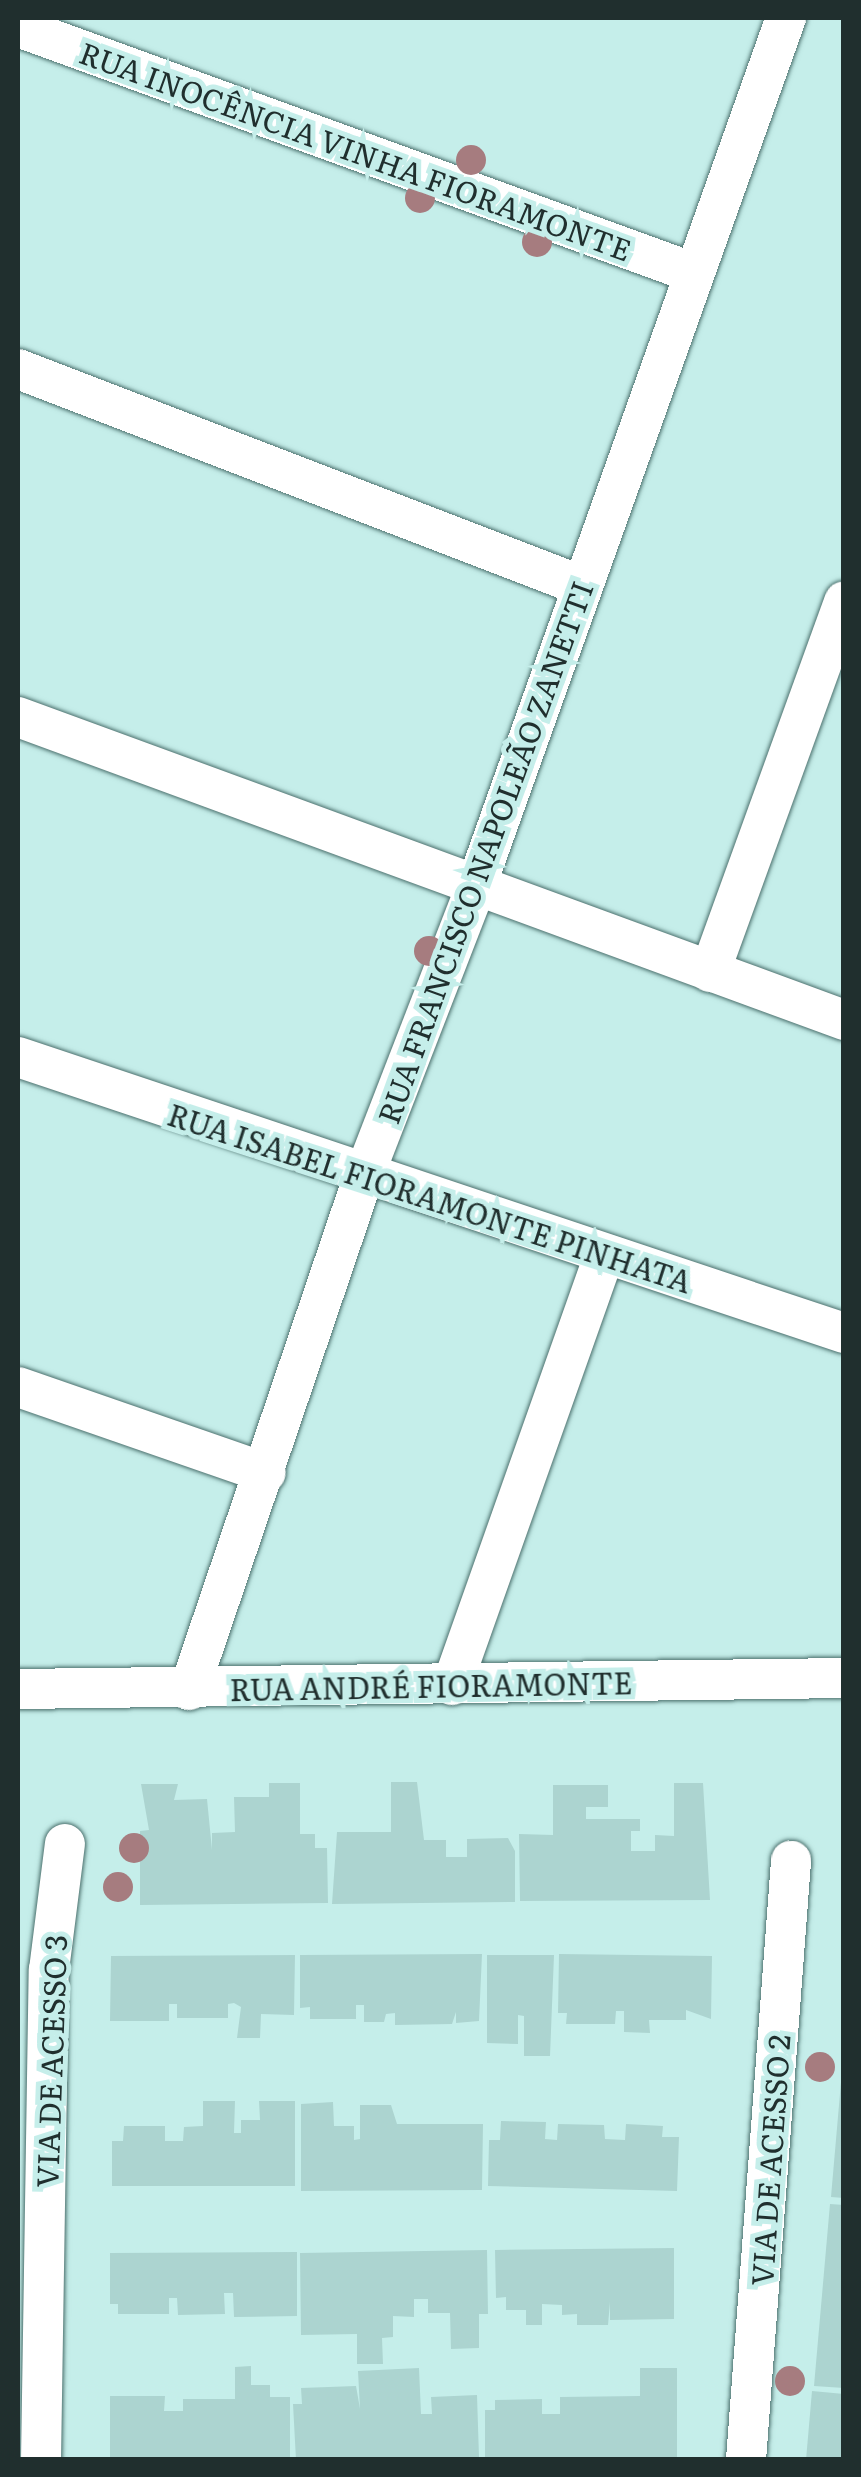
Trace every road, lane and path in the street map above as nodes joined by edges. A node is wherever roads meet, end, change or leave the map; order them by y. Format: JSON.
{"nodes":[{"id":1,"x":786,"y":18,"type":"edge"},
{"id":2,"x":18,"y":27,"type":"edge"},
{"id":3,"x":694,"y":273,"type":"junction"},
{"id":4,"x":18,"y":369,"type":"edge"},
{"id":5,"x":582,"y":586,"type":"junction"},
{"id":6,"x":844,"y":602,"type":"edge"},
{"id":7,"x":18,"y":717,"type":"edge"},
{"id":8,"x":476,"y":886,"type":"junction"},
{"id":9,"x":710,"y":972,"type":"junction"},
{"id":10,"x":844,"y":1020,"type":"edge"},
{"id":11,"x":18,"y":1057,"type":"edge"},
{"id":12,"x":363,"y":1178,"type":"junction"},
{"id":13,"x":604,"y":1256,"type":"junction"},
{"id":14,"x":844,"y":1333,"type":"edge"},
{"id":15,"x":18,"y":1387,"type":"edge"},
{"id":16,"x":266,"y":1473,"type":"junction"},
{"id":17,"x":844,"y":1678,"type":"edge"},
{"id":18,"x":452,"y":1685,"type":"junction"},
{"id":19,"x":18,"y":1689,"type":"edge"},
{"id":20,"x":189,"y":1690,"type":"junction"},
{"id":21,"x":65,"y":1844,"type":"dead end"},
{"id":22,"x":792,"y":1861,"type":"dead end"},
{"id":23,"x":40,"y":2460,"type":"edge"},
{"id":24,"x":746,"y":2460,"type":"edge"}],
"edges":[{"from":1,"to":3,"type":"street","name":"RUA FRANCISCO NAPOLEÃO ZANETTI"},
{"from":2,"to":3,"type":"street","name":"RUA INOCÊNCIA VINHA FIORAMONTE"},
{"from":3,"to":5,"type":"street","name":"RUA FRANCISCO NAPOLEÃO ZANETTI"},
{"from":4,"to":5,"type":"street"},
{"from":5,"to":8,"type":"street","name":"RUA FRANCISCO NAPOLEÃO ZANETTI"},
{"from":6,"to":9,"type":"street"},
{"from":7,"to":8,"type":"street"},
{"from":8,"to":9,"type":"street"},
{"from":8,"to":12,"type":"street","name":"RUA FRANCISCO NAPOLEÃO ZANETTI"},
{"from":9,"to":10,"type":"street"},
{"from":11,"to":12,"type":"street","name":"RUA ISABEL FIORAMONTE PINHATA"},
{"from":12,"to":13,"type":"street","name":"RUA ISABEL FIORAMONTE PINHATA"},
{"from":12,"to":16,"type":"street","name":"RUA FRANCISCO NAPOLEÃO ZANETTI"},
{"from":13,"to":14,"type":"street","name":"RUA ISABEL FIORAMONTE PINHATA"},
{"from":13,"to":18,"type":"street"},
{"from":15,"to":16,"type":"street"},
{"from":16,"to":20,"type":"street","name":"RUA FRANCISCO NAPOLEÃO ZANETTI"},
{"from":17,"to":18,"type":"street","name":"RUA ANDRÉ FIORAMONTE"},
{"from":18,"to":20,"type":"street","name":"RUA ANDRÉ FIORAMONTE"},
{"from":19,"to":20,"type":"street","name":"RUA ANDRÉ FIORAMONTE"},
{"from":21,"to":23,"type":"street","name":"VIA DE ACESSO 3"},
{"from":22,"to":24,"type":"street","name":"VIA DE ACESSO 2"}]}
